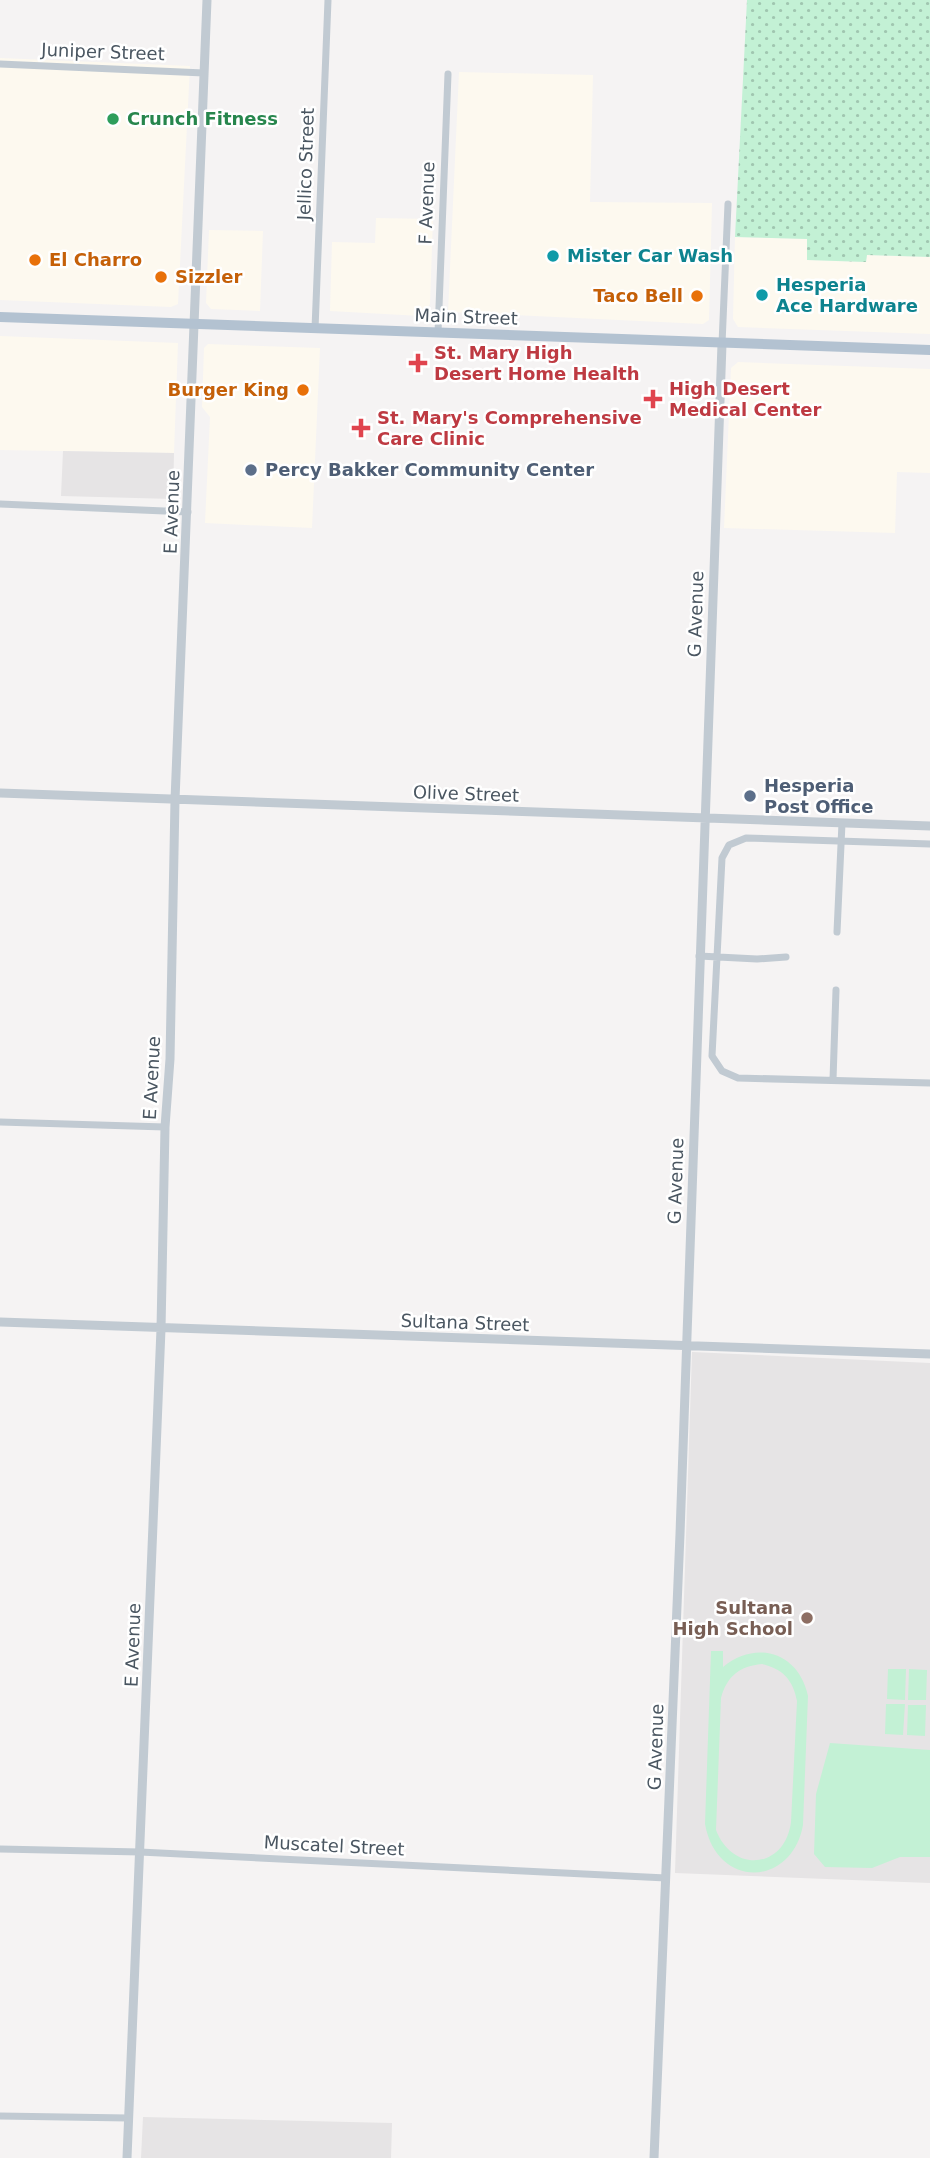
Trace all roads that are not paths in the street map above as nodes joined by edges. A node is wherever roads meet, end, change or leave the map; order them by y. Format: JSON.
{"nodes":[{"id":1,"x":207,"y":0,"type":"edge"},
{"id":2,"x":328,"y":0,"type":"edge"},
{"id":3,"x":0,"y":64,"type":"edge"},
{"id":4,"x":204,"y":72,"type":"junction"},
{"id":5,"x":448,"y":74,"type":"dead end"},
{"id":6,"x":728,"y":204,"type":"dead end"},
{"id":7,"x":0,"y":317,"type":"edge"},
{"id":8,"x":194,"y":324,"type":"junction"},
{"id":9,"x":315,"y":329,"type":"junction"},
{"id":10,"x":438,"y":333,"type":"junction"},
{"id":11,"x":722,"y":344,"type":"junction"},
{"id":12,"x":930,"y":350,"type":"edge"},
{"id":13,"x":0,"y":504,"type":"edge"},
{"id":14,"x":188,"y":512,"type":"junction"},
{"id":15,"x":0,"y":793,"type":"edge"},
{"id":16,"x":175,"y":800,"type":"junction"},
{"id":17,"x":704,"y":818,"type":"junction"},
{"id":18,"x":842,"y":823,"type":"junction"},
{"id":19,"x":930,"y":826,"type":"edge"},
{"id":20,"x":841,"y":842,"type":"junction"},
{"id":21,"x":930,"y":844,"type":"edge"},
{"id":22,"x":837,"y":932,"type":"dead end"},
{"id":23,"x":699,"y":956,"type":"junction"},
{"id":24,"x":786,"y":957,"type":"dead end"},
{"id":25,"x":716,"y":958,"type":"junction"},
{"id":26,"x":836,"y":990,"type":"dead end"},
{"id":27,"x":833,"y":1080,"type":"junction"},
{"id":28,"x":930,"y":1083,"type":"edge"},
{"id":29,"x":0,"y":1122,"type":"edge"},
{"id":30,"x":165,"y":1127,"type":"junction"},
{"id":31,"x":0,"y":1322,"type":"edge"},
{"id":32,"x":161,"y":1329,"type":"junction"},
{"id":33,"x":685,"y":1344,"type":"junction"},
{"id":34,"x":930,"y":1354,"type":"edge"},
{"id":35,"x":0,"y":1849,"type":"edge"},
{"id":36,"x":140,"y":1852,"type":"junction"},
{"id":37,"x":666,"y":1878,"type":"junction"},
{"id":38,"x":0,"y":2116,"type":"edge"},
{"id":39,"x":128,"y":2118,"type":"junction"},
{"id":40,"x":127,"y":2158,"type":"edge"},
{"id":41,"x":654,"y":2158,"type":"edge"}],
"edges":[{"from":1,"to":4,"type":"street","name":"E Avenue"},
{"from":2,"to":9,"type":"street","name":"Jellico Street"},
{"from":3,"to":4,"type":"street","name":"Juniper Street"},
{"from":4,"to":8,"type":"street","name":"E Avenue"},
{"from":5,"to":10,"type":"street","name":"F Avenue"},
{"from":6,"to":11,"type":"street","name":"G Avenue"},
{"from":7,"to":8,"type":"main road","name":"Main Street"},
{"from":8,"to":9,"type":"main road","name":"Main Street"},
{"from":8,"to":14,"type":"street","name":"E Avenue"},
{"from":9,"to":10,"type":"main road","name":"Main Street"},
{"from":10,"to":11,"type":"main road","name":"Main Street"},
{"from":11,"to":12,"type":"main road","name":"Main Street"},
{"from":11,"to":17,"type":"street","name":"G Avenue"},
{"from":13,"to":14,"type":"street"},
{"from":14,"to":16,"type":"street","name":"E Avenue"},
{"from":15,"to":16,"type":"street","name":"Olive Street"},
{"from":16,"to":17,"type":"street","name":"Olive Street"},
{"from":16,"to":30,"type":"street","name":"E Avenue"},
{"from":17,"to":18,"type":"street","name":"Olive Street"},
{"from":17,"to":23,"type":"street","name":"G Avenue"},
{"from":18,"to":19,"type":"street","name":"Olive Street"},
{"from":18,"to":20,"type":"street"},
{"from":20,"to":21,"type":"street"},
{"from":20,"to":22,"type":"street"},
{"from":20,"to":25,"type":"street"},
{"from":23,"to":25,"type":"street"},
{"from":23,"to":33,"type":"street","name":"G Avenue"},
{"from":24,"to":25,"type":"street"},
{"from":25,"to":27,"type":"street"},
{"from":26,"to":27,"type":"street"},
{"from":27,"to":28,"type":"street"},
{"from":29,"to":30,"type":"street"},
{"from":30,"to":32,"type":"street","name":"E Avenue"},
{"from":31,"to":32,"type":"street","name":"Sultana Street"},
{"from":32,"to":33,"type":"street","name":"Sultana Street"},
{"from":32,"to":36,"type":"street","name":"E Avenue"},
{"from":33,"to":34,"type":"street","name":"Sultana Street"},
{"from":33,"to":37,"type":"street","name":"G Avenue"},
{"from":35,"to":36,"type":"street","name":"Muscatel Street"},
{"from":36,"to":37,"type":"street","name":"Muscatel Street"},
{"from":36,"to":39,"type":"street","name":"E Avenue"},
{"from":37,"to":41,"type":"street","name":"G Avenue"},
{"from":38,"to":39,"type":"street"},
{"from":39,"to":40,"type":"street","name":"E Avenue"}]}
